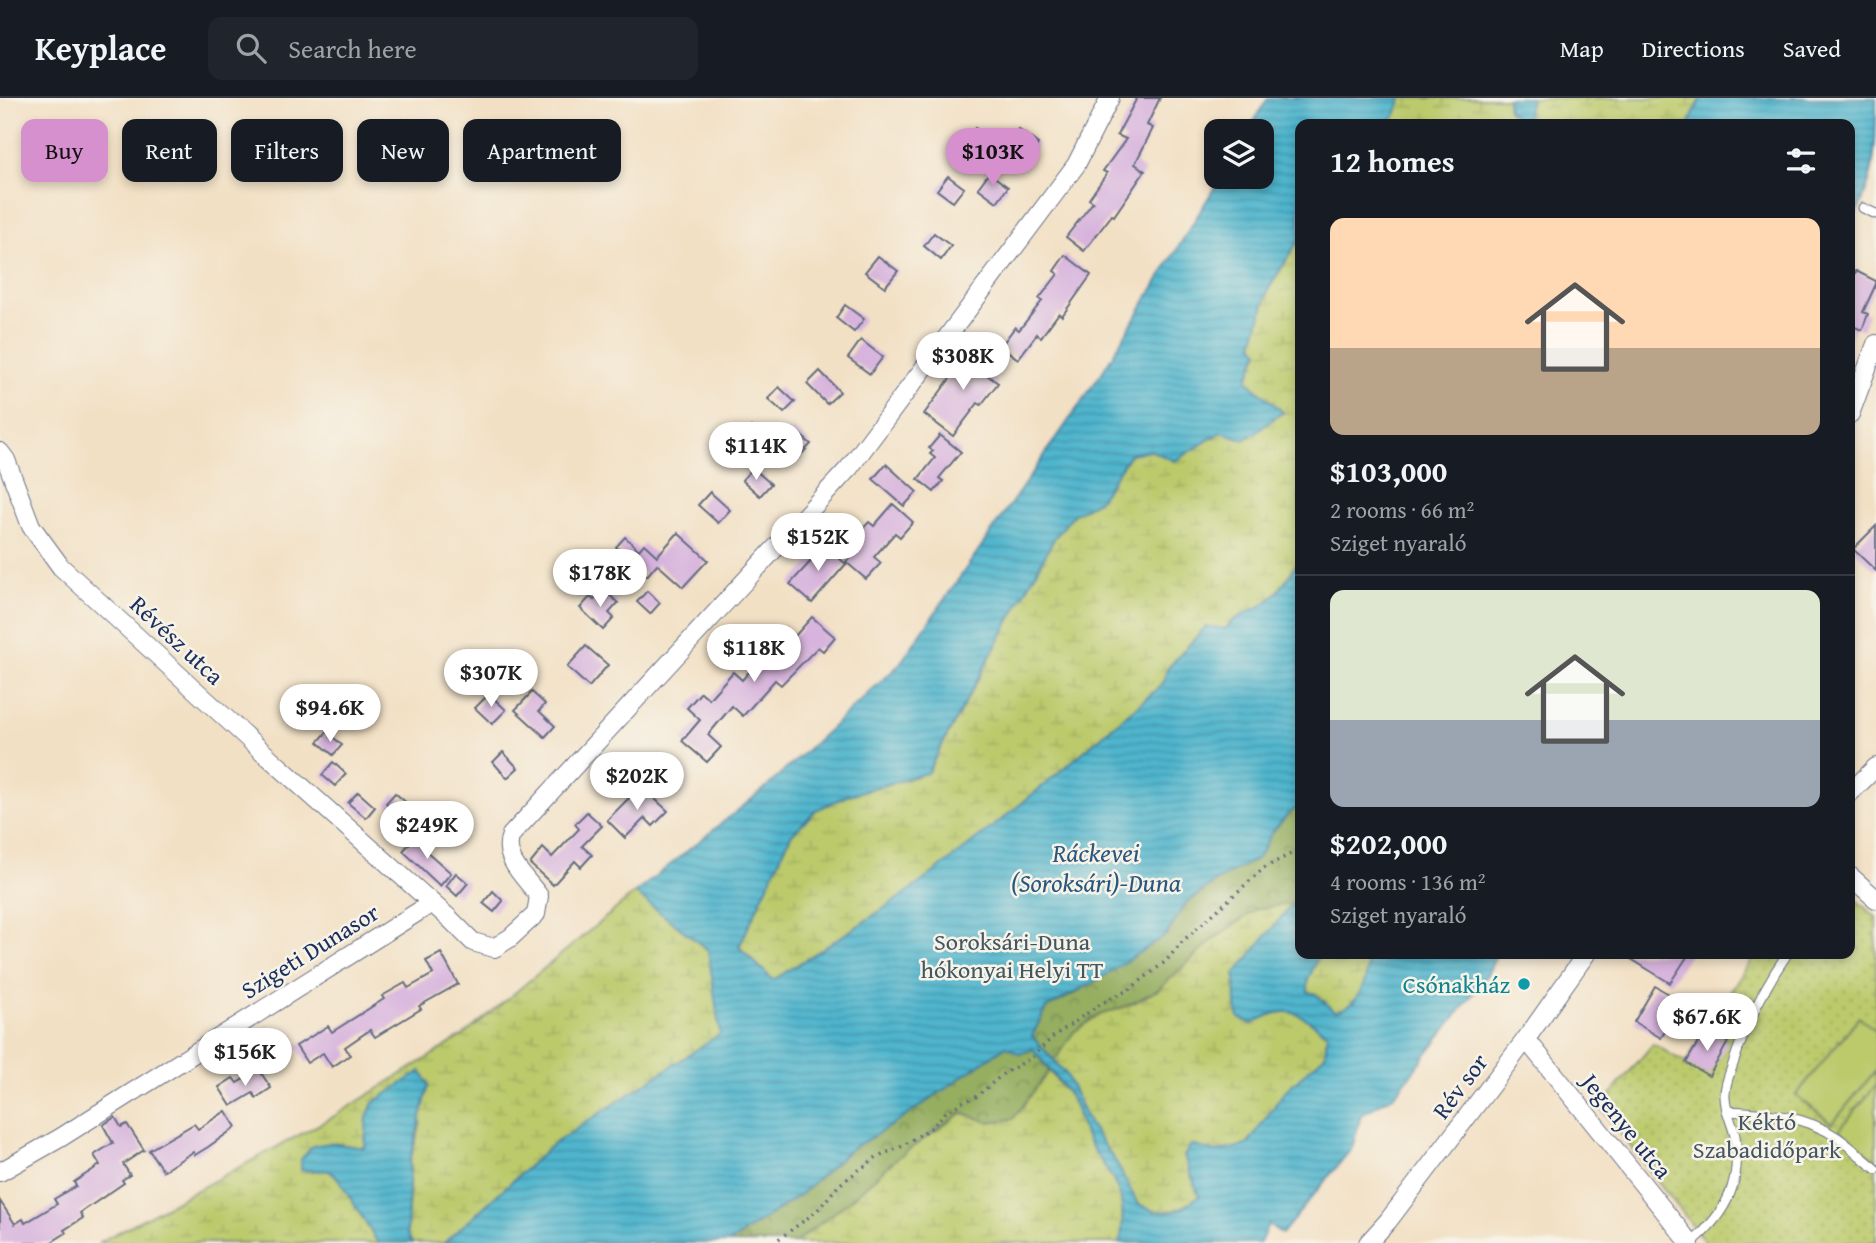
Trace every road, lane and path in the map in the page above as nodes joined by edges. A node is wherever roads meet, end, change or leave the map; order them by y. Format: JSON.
{"nodes":[{"id":1,"x":1110,"y":98,"type":"edge"},
{"id":2,"x":1863,"y":208,"type":"dead end"},
{"id":3,"x":1876,"y":214,"type":"edge"},
{"id":4,"x":1876,"y":344,"type":"edge"},
{"id":5,"x":1855,"y":401,"type":"edge"},
{"id":6,"x":0,"y":452,"type":"edge"},
{"id":7,"x":1876,"y":767,"type":"edge"},
{"id":8,"x":1855,"y":788,"type":"edge"},
{"id":9,"x":1295,"y":852,"type":"edge"},
{"id":10,"x":1855,"y":881,"type":"edge"},
{"id":11,"x":1876,"y":900,"type":"edge"},
{"id":12,"x":432,"y":903,"type":"junction"},
{"id":13,"x":1582,"y":959,"type":"edge"},
{"id":14,"x":1784,"y":959,"type":"edge"},
{"id":15,"x":1526,"y":1039,"type":"junction"},
{"id":16,"x":1727,"y":1111,"type":"junction"},
{"id":17,"x":1876,"y":1169,"type":"edge"},
{"id":18,"x":0,"y":1172,"type":"edge"},
{"id":19,"x":772,"y":1243,"type":"edge"},
{"id":20,"x":1368,"y":1243,"type":"edge"},
{"id":21,"x":1690,"y":1243,"type":"edge"}],
"edges":[{"from":1,"to":12,"type":"street","name":"Révész utca"},
{"from":2,"to":3,"type":"lane"},
{"from":4,"to":5,"type":"street"},
{"from":6,"to":12,"type":"street","name":"Révész utca"},
{"from":7,"to":8,"type":"street"},
{"from":9,"to":19,"type":"path"},
{"from":10,"to":11,"type":"street"},
{"from":12,"to":18,"type":"street","name":"Szigeti Dunasor"},
{"from":13,"to":15,"type":"street","name":"Rév sor"},
{"from":14,"to":16,"type":"lane"},
{"from":15,"to":20,"type":"street","name":"Rév sor"},
{"from":15,"to":21,"type":"street","name":"Jegenye utca"},
{"from":16,"to":17,"type":"lane"},
{"from":16,"to":21,"type":"lane"}]}
